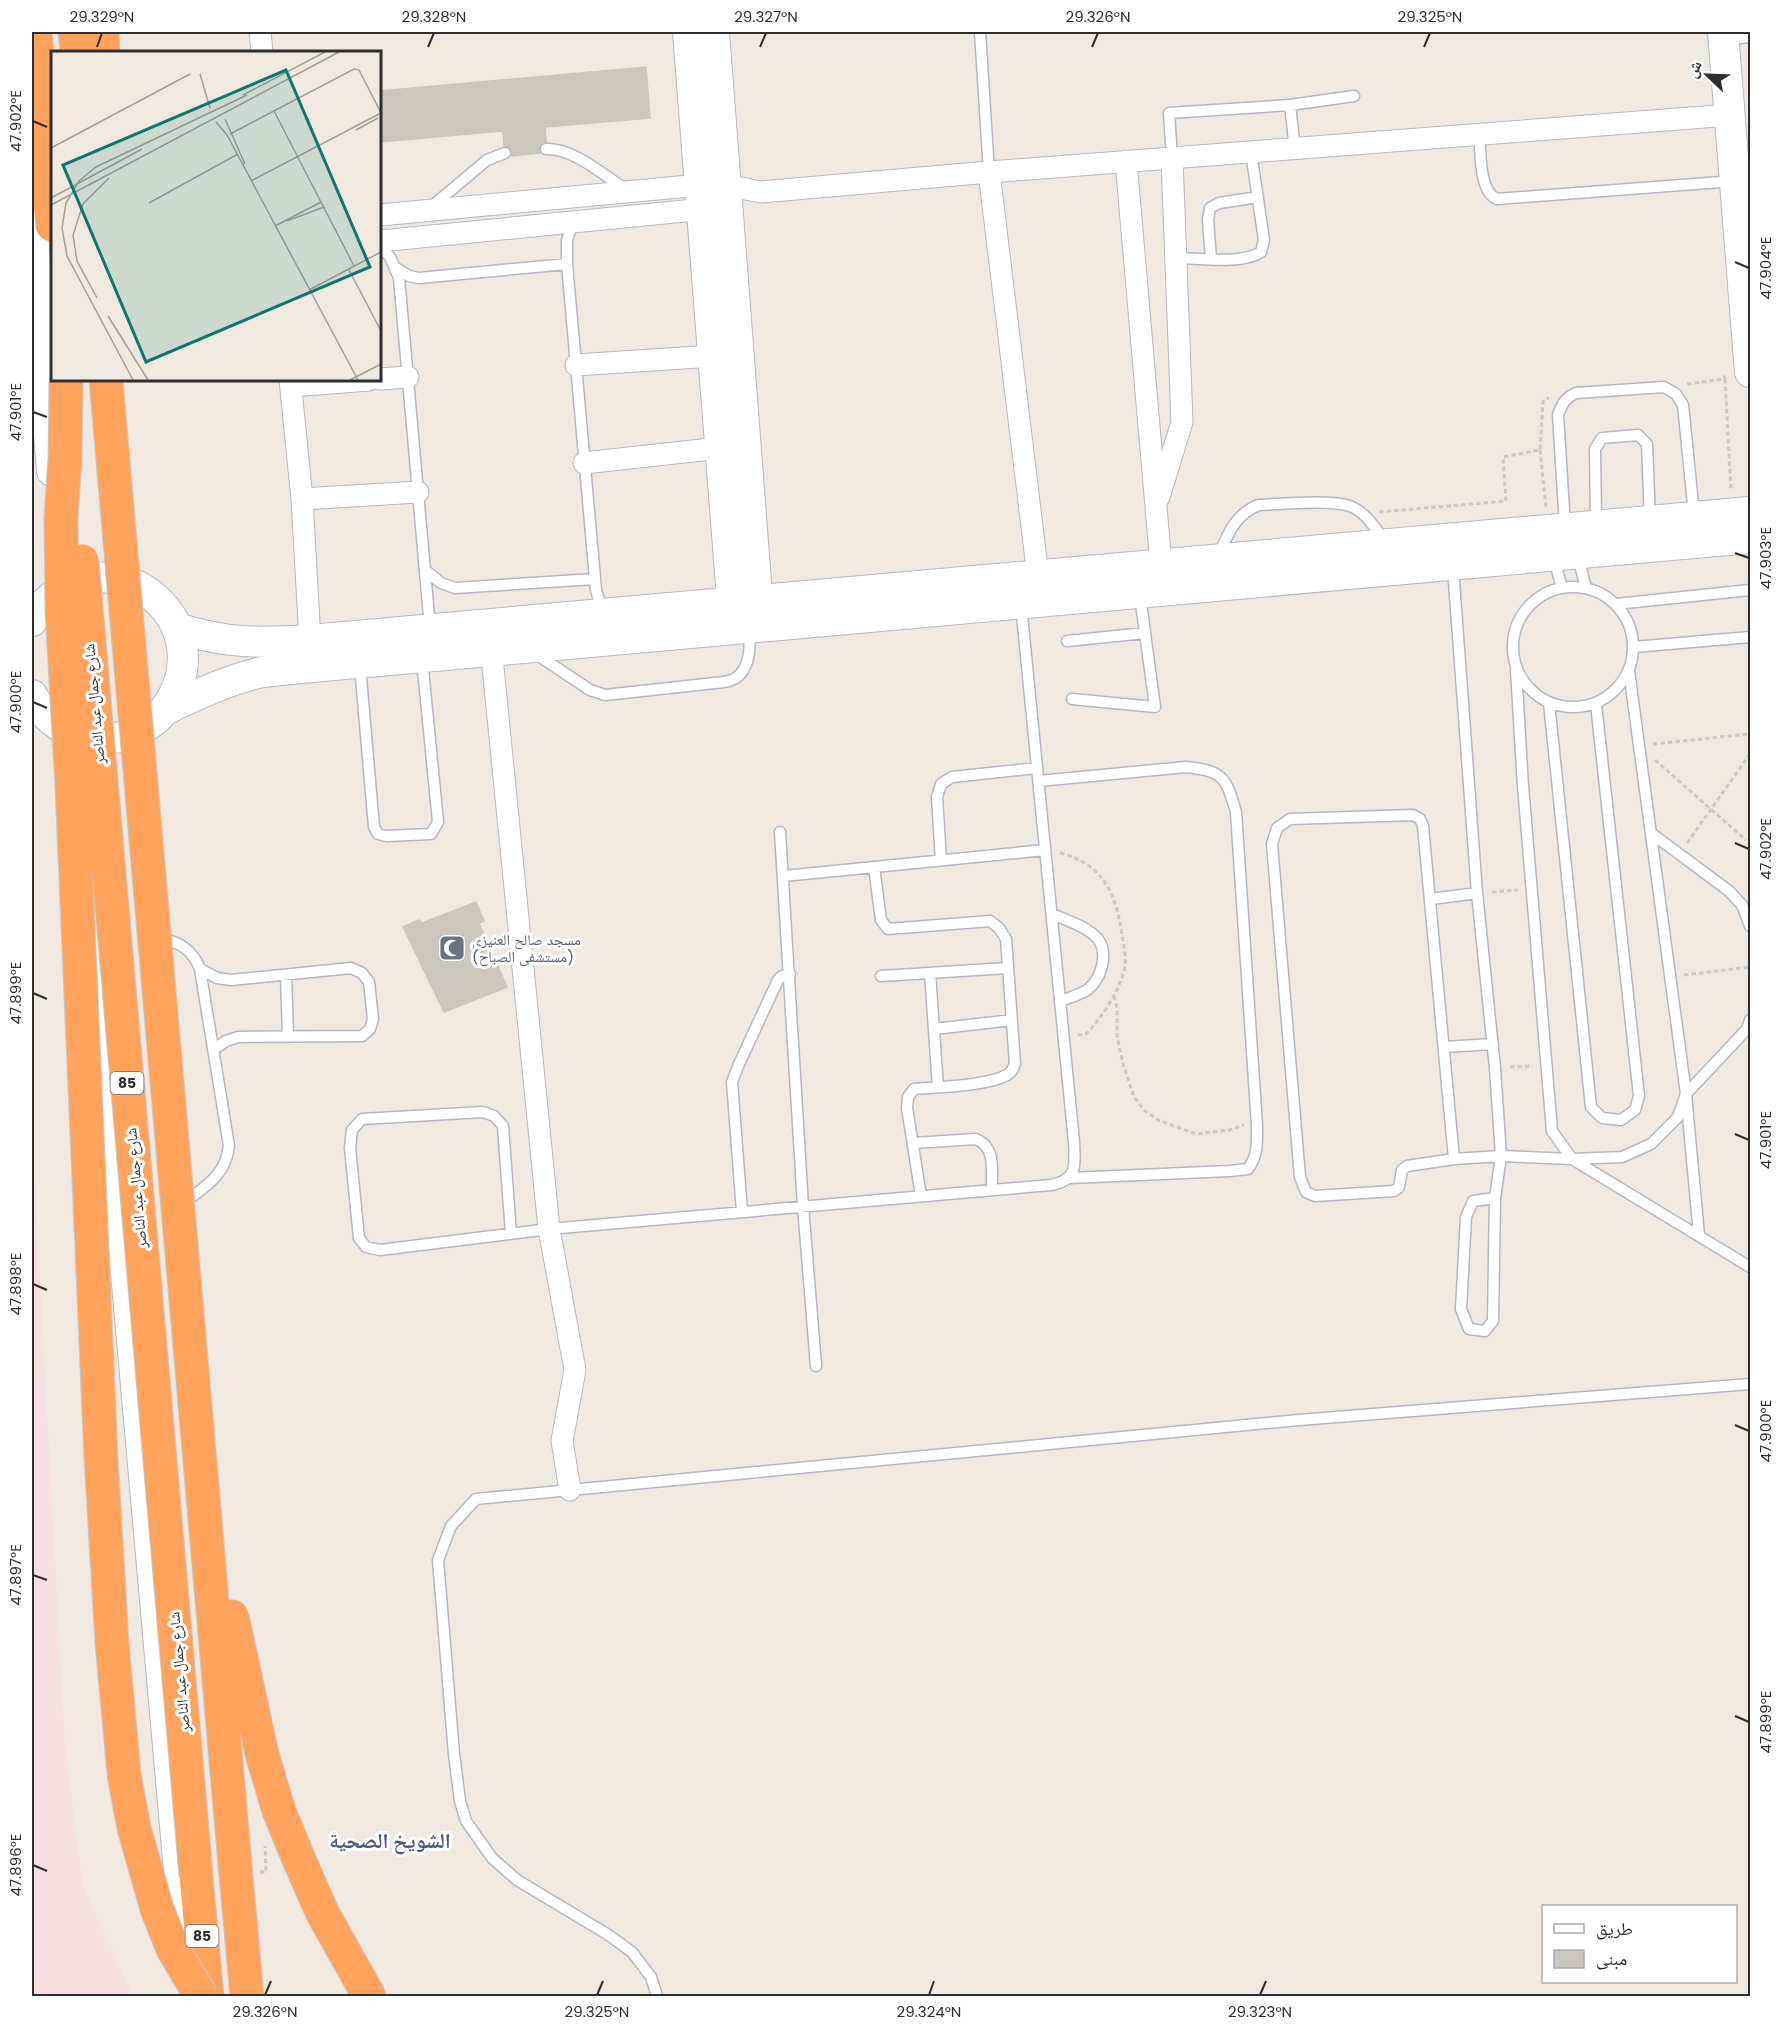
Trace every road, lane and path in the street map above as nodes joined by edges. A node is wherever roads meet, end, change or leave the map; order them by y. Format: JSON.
{"nodes":[{"id":1,"x":36,"y":32,"type":"edge"},
{"id":2,"x":75,"y":32,"type":"edge"},
{"id":3,"x":89,"y":32,"type":"edge"},
{"id":4,"x":102,"y":32,"type":"edge"},
{"id":5,"x":260,"y":32,"type":"edge"},
{"id":6,"x":980,"y":32,"type":"edge"},
{"id":7,"x":701,"y":34,"type":"edge"},
{"id":8,"x":1733,"y":36,"type":"edge"},
{"id":9,"x":77,"y":51,"type":"edge"},
{"id":10,"x":91,"y":51,"type":"edge"},
{"id":11,"x":103,"y":51,"type":"edge"},
{"id":12,"x":262,"y":51,"type":"edge"},
{"id":13,"x":1354,"y":96,"type":"dead end"},
{"id":14,"x":1290,"y":105,"type":"junction"},
{"id":15,"x":1730,"y":115,"type":"junction"},
{"id":16,"x":1479,"y":135,"type":"junction"},
{"id":17,"x":1295,"y":148,"type":"junction"},
{"id":18,"x":546,"y":150,"type":"dead end"},
{"id":19,"x":1251,"y":152,"type":"junction"},
{"id":20,"x":505,"y":153,"type":"dead end"},
{"id":21,"x":1172,"y":158,"type":"junction"},
{"id":22,"x":1126,"y":161,"type":"junction"},
{"id":23,"x":989,"y":172,"type":"junction"},
{"id":24,"x":1741,"y":173,"type":"edge"},
{"id":25,"x":631,"y":193,"type":"junction"},
{"id":26,"x":714,"y":196,"type":"junction"},
{"id":27,"x":1258,"y":197,"type":"junction"},
{"id":28,"x":512,"y":203,"type":"junction"},
{"id":29,"x":459,"y":207,"type":"junction"},
{"id":30,"x":428,"y":210,"type":"junction"},
{"id":31,"x":51,"y":213,"type":"edge"},
{"id":32,"x":381,"y":214,"type":"edge"},
{"id":33,"x":573,"y":222,"type":"junction"},
{"id":34,"x":32,"y":223,"type":"edge"},
{"id":35,"x":1745,"y":225,"type":"edge"},
{"id":36,"x":514,"y":227,"type":"junction"},
{"id":37,"x":461,"y":233,"type":"junction"},
{"id":38,"x":381,"y":241,"type":"edge"},
{"id":39,"x":381,"y":247,"type":"edge"},
{"id":40,"x":1176,"y":258,"type":"junction"},
{"id":41,"x":1211,"y":259,"type":"junction"},
{"id":42,"x":567,"y":264,"type":"junction"},
{"id":43,"x":396,"y":268,"type":"junction"},
{"id":44,"x":713,"y":356,"type":"junction"},
{"id":45,"x":576,"y":365,"type":"junction"},
{"id":46,"x":1733,"y":373,"type":"edge"},
{"id":47,"x":408,"y":376,"type":"junction"},
{"id":48,"x":381,"y":379,"type":"edge"},
{"id":49,"x":66,"y":381,"type":"edge"},
{"id":50,"x":106,"y":381,"type":"edge"},
{"id":51,"x":119,"y":381,"type":"edge"},
{"id":52,"x":343,"y":381,"type":"edge"},
{"id":53,"x":291,"y":383,"type":"edge"},
{"id":54,"x":1664,"y":387,"type":"junction"},
{"id":55,"x":1576,"y":393,"type":"junction"},
{"id":56,"x":720,"y":448,"type":"junction"},
{"id":57,"x":1540,"y":450,"type":"junction"},
{"id":58,"x":584,"y":463,"type":"junction"},
{"id":59,"x":418,"y":492,"type":"junction"},
{"id":60,"x":302,"y":499,"type":"junction"},
{"id":61,"x":1506,"y":501,"type":"junction"},
{"id":62,"x":1741,"y":504,"type":"edge"},
{"id":63,"x":1156,"y":507,"type":"junction"},
{"id":64,"x":1508,"y":510,"type":"dead end"},
{"id":65,"x":1363,"y":514,"type":"junction"},
{"id":66,"x":1694,"y":518,"type":"junction"},
{"id":67,"x":1650,"y":522,"type":"junction"},
{"id":68,"x":1596,"y":526,"type":"junction"},
{"id":69,"x":1561,"y":538,"type":"junction"},
{"id":70,"x":1750,"y":538,"type":"edge"},
{"id":71,"x":1388,"y":545,"type":"junction"},
{"id":72,"x":1216,"y":560,"type":"junction"},
{"id":73,"x":1453,"y":564,"type":"junction"},
{"id":74,"x":425,"y":570,"type":"junction"},
{"id":75,"x":595,"y":579,"type":"junction"},
{"id":76,"x":1155,"y":583,"type":"junction"},
{"id":77,"x":1024,"y":588,"type":"junction"},
{"id":78,"x":1562,"y":588,"type":"junction"},
{"id":79,"x":1586,"y":588,"type":"junction"},
{"id":80,"x":1750,"y":590,"type":"edge"},
{"id":81,"x":149,"y":592,"type":"junction"},
{"id":82,"x":1616,"y":604,"type":"junction"},
{"id":83,"x":38,"y":613,"type":"edge"},
{"id":84,"x":613,"y":614,"type":"junction"},
{"id":85,"x":747,"y":618,"type":"junction"},
{"id":86,"x":177,"y":628,"type":"junction"},
{"id":87,"x":1145,"y":633,"type":"junction"},
{"id":88,"x":1750,"y":637,"type":"edge"},
{"id":89,"x":490,"y":638,"type":"junction"},
{"id":90,"x":541,"y":638,"type":"junction"},
{"id":91,"x":310,"y":640,"type":"junction"},
{"id":92,"x":1067,"y":641,"type":"dead end"},
{"id":93,"x":426,"y":644,"type":"junction"},
{"id":94,"x":1634,"y":647,"type":"junction"},
{"id":95,"x":360,"y":663,"type":"junction"},
{"id":96,"x":1516,"y":670,"type":"junction"},
{"id":97,"x":1629,"y":671,"type":"junction"},
{"id":98,"x":1072,"y":699,"type":"dead end"},
{"id":99,"x":1549,"y":703,"type":"junction"},
{"id":100,"x":1596,"y":704,"type":"junction"},
{"id":101,"x":40,"y":709,"type":"edge"},
{"id":102,"x":162,"y":713,"type":"junction"},
{"id":103,"x":1750,"y":734,"type":"edge"},
{"id":104,"x":1639,"y":745,"type":"junction"},
{"id":105,"x":1750,"y":753,"type":"edge"},
{"id":106,"x":1037,"y":768,"type":"junction"},
{"id":107,"x":1039,"y":781,"type":"junction"},
{"id":108,"x":1711,"y":809,"type":"junction"},
{"id":109,"x":780,"y":832,"type":"dead end"},
{"id":110,"x":1651,"y":833,"type":"junction"},
{"id":111,"x":1746,"y":840,"type":"dead end"},
{"id":112,"x":1046,"y":850,"type":"junction"},
{"id":113,"x":1680,"y":854,"type":"junction"},
{"id":114,"x":941,"y":860,"type":"junction"},
{"id":115,"x":874,"y":867,"type":"junction"},
{"id":116,"x":784,"y":876,"type":"junction"},
{"id":117,"x":1532,"y":889,"type":"junction"},
{"id":118,"x":1477,"y":893,"type":"junction"},
{"id":119,"x":1431,"y":899,"type":"junction"},
{"id":120,"x":1052,"y":914,"type":"junction"},
{"id":121,"x":1750,"y":927,"type":"edge"},
{"id":122,"x":162,"y":939,"type":"junction"},
{"id":123,"x":1750,"y":967,"type":"edge"},
{"id":124,"x":1008,"y":968,"type":"junction"},
{"id":125,"x":201,"y":969,"type":"junction"},
{"id":126,"x":930,"y":973,"type":"junction"},
{"id":127,"x":790,"y":974,"type":"junction"},
{"id":128,"x":286,"y":975,"type":"junction"},
{"id":129,"x":881,"y":976,"type":"dead end"},
{"id":130,"x":1670,"y":976,"type":"junction"},
{"id":131,"x":1113,"y":994,"type":"dead end"},
{"id":132,"x":1060,"y":1000,"type":"junction"},
{"id":133,"x":1012,"y":1020,"type":"junction"},
{"id":134,"x":1750,"y":1020,"type":"edge"},
{"id":135,"x":934,"y":1029,"type":"junction"},
{"id":136,"x":288,"y":1037,"type":"junction"},
{"id":137,"x":1493,"y":1044,"type":"junction"},
{"id":138,"x":1444,"y":1047,"type":"junction"},
{"id":139,"x":213,"y":1049,"type":"junction"},
{"id":140,"x":1547,"y":1065,"type":"junction"},
{"id":141,"x":1495,"y":1068,"type":"junction"},
{"id":142,"x":938,"y":1087,"type":"junction"},
{"id":143,"x":1686,"y":1094,"type":"junction"},
{"id":144,"x":1256,"y":1120,"type":"junction"},
{"id":145,"x":913,"y":1143,"type":"junction"},
{"id":146,"x":1501,"y":1156,"type":"junction"},
{"id":147,"x":1454,"y":1159,"type":"junction"},
{"id":148,"x":1572,"y":1159,"type":"junction"},
{"id":149,"x":1070,"y":1178,"type":"junction"},
{"id":150,"x":992,"y":1190,"type":"junction"},
{"id":151,"x":921,"y":1196,"type":"junction"},
{"id":152,"x":1495,"y":1198,"type":"junction"},
{"id":153,"x":185,"y":1202,"type":"junction"},
{"id":154,"x":803,"y":1206,"type":"junction"},
{"id":155,"x":742,"y":1212,"type":"junction"},
{"id":156,"x":549,"y":1229,"type":"junction"},
{"id":157,"x":511,"y":1234,"type":"junction"},
{"id":158,"x":1699,"y":1235,"type":"junction"},
{"id":159,"x":1750,"y":1266,"type":"edge"},
{"id":160,"x":816,"y":1366,"type":"dead end"},
{"id":161,"x":1750,"y":1384,"type":"edge"},
{"id":162,"x":202,"y":1481,"type":"junction"},
{"id":163,"x":570,"y":1490,"type":"junction"},
{"id":164,"x":190,"y":1996,"type":"edge"},
{"id":165,"x":201,"y":1996,"type":"edge"},
{"id":166,"x":207,"y":1996,"type":"edge"},
{"id":167,"x":247,"y":1996,"type":"edge"},
{"id":168,"x":255,"y":1996,"type":"edge"},
{"id":169,"x":369,"y":1996,"type":"edge"},
{"id":170,"x":657,"y":1996,"type":"edge"}],
"edges":[{"from":1,"to":31,"type":"highway","bridge":true},
{"from":2,"to":9,"type":"highway"},
{"from":3,"to":10,"type":"street"},
{"from":4,"to":11,"type":"highway"},
{"from":5,"to":12,"type":"street"},
{"from":6,"to":23,"type":"lane"},
{"from":7,"to":26,"type":"street"},
{"from":8,"to":15,"type":"street"},
{"from":13,"to":14,"type":"lane"},
{"from":14,"to":17,"type":"lane"},
{"from":14,"to":21,"type":"lane"},
{"from":15,"to":16,"type":"street"},
{"from":15,"to":24,"type":"street"},
{"from":16,"to":17,"type":"street"},
{"from":16,"to":24,"type":"lane"},
{"from":17,"to":19,"type":"street"},
{"from":18,"to":25,"type":"lane"},
{"from":19,"to":21,"type":"street"},
{"from":19,"to":27,"type":"lane"},
{"from":20,"to":30,"type":"lane"},
{"from":21,"to":22,"type":"street"},
{"from":21,"to":40,"type":"street"},
{"from":22,"to":23,"type":"street"},
{"from":22,"to":63,"type":"street"},
{"from":23,"to":26,"type":"street"},
{"from":23,"to":77,"type":"street"},
{"from":24,"to":35,"type":"street"},
{"from":25,"to":26,"type":"street"},
{"from":25,"to":28,"type":"street"},
{"from":26,"to":33,"type":"street"},
{"from":26,"to":44,"type":"street"},
{"from":26,"to":85,"type":"street"},
{"from":27,"to":41,"type":"lane"},
{"from":27,"to":41,"type":"lane"},
{"from":28,"to":29,"type":"street"},
{"from":28,"to":36,"type":"street"},
{"from":29,"to":30,"type":"street"},
{"from":29,"to":37,"type":"street"},
{"from":30,"to":32,"type":"street"},
{"from":33,"to":36,"type":"street"},
{"from":33,"to":42,"type":"lane"},
{"from":34,"to":83,"type":"street"},
{"from":35,"to":46,"type":"street"},
{"from":36,"to":37,"type":"street"},
{"from":37,"to":38,"type":"street"},
{"from":39,"to":43,"type":"lane"},
{"from":40,"to":41,"type":"lane"},
{"from":40,"to":63,"type":"street"},
{"from":42,"to":43,"type":"lane"},
{"from":42,"to":45,"type":"lane"},
{"from":43,"to":47,"type":"lane"},
{"from":44,"to":45,"type":"street"},
{"from":44,"to":56,"type":"street"},
{"from":45,"to":58,"type":"lane"},
{"from":46,"to":54,"type":"path"},
{"from":46,"to":62,"type":"path"},
{"from":47,"to":48,"type":"street"},
{"from":47,"to":59,"type":"lane"},
{"from":49,"to":165,"type":"highway","bridge":true},
{"from":49,"to":166,"type":"highway","name":"شارع جمال عبد الناصر","number":"85","bridge":true},
{"from":50,"to":162,"type":"highway","number":"85","bridge":true},
{"from":51,"to":81,"type":"street"},
{"from":52,"to":53,"type":"street"},
{"from":53,"to":60,"type":"street"},
{"from":54,"to":55,"type":"lane"},
{"from":54,"to":66,"type":"lane"},
{"from":55,"to":57,"type":"path"},
{"from":55,"to":69,"type":"lane"},
{"from":56,"to":58,"type":"street"},
{"from":56,"to":85,"type":"street"},
{"from":57,"to":61,"type":"path"},
{"from":57,"to":69,"type":"path"},
{"from":58,"to":75,"type":"lane"},
{"from":59,"to":60,"type":"street"},
{"from":59,"to":74,"type":"lane"},
{"from":60,"to":91,"type":"street"},
{"from":61,"to":64,"type":"path"},
{"from":61,"to":65,"type":"path"},
{"from":62,"to":66,"type":"street"},
{"from":63,"to":76,"type":"street"},
{"from":65,"to":71,"type":"lane"},
{"from":65,"to":72,"type":"lane"},
{"from":66,"to":67,"type":"street"},
{"from":67,"to":68,"type":"street"},
{"from":67,"to":68,"type":"lane"},
{"from":68,"to":69,"type":"street"},
{"from":69,"to":70,"type":"street"},
{"from":69,"to":71,"type":"street"},
{"from":69,"to":73,"type":"street"},
{"from":69,"to":78,"type":"lane"},
{"from":69,"to":79,"type":"lane"},
{"from":71,"to":72,"type":"street"},
{"from":72,"to":76,"type":"street"},
{"from":73,"to":76,"type":"street"},
{"from":73,"to":118,"type":"lane"},
{"from":74,"to":75,"type":"lane"},
{"from":74,"to":93,"type":"lane"},
{"from":75,"to":84,"type":"lane"},
{"from":76,"to":77,"type":"street"},
{"from":76,"to":87,"type":"lane"},
{"from":77,"to":85,"type":"street"},
{"from":77,"to":106,"type":"lane"},
{"from":78,"to":79,"type":"lane"},
{"from":78,"to":96,"type":"lane"},
{"from":79,"to":82,"type":"lane"},
{"from":80,"to":82,"type":"lane"},
{"from":81,"to":83,"type":"street"},
{"from":81,"to":86,"type":"street"},
{"from":82,"to":94,"type":"lane"},
{"from":84,"to":85,"type":"street"},
{"from":84,"to":90,"type":"street"},
{"from":85,"to":90,"type":"street"},
{"from":85,"to":90,"type":"lane"},
{"from":86,"to":91,"type":"street"},
{"from":86,"to":102,"type":"street"},
{"from":87,"to":92,"type":"lane"},
{"from":87,"to":98,"type":"lane"},
{"from":88,"to":94,"type":"lane"},
{"from":89,"to":90,"type":"street"},
{"from":89,"to":93,"type":"street"},
{"from":89,"to":156,"type":"street"},
{"from":91,"to":93,"type":"street"},
{"from":93,"to":95,"type":"street"},
{"from":93,"to":95,"type":"lane"},
{"from":94,"to":97,"type":"lane"},
{"from":95,"to":102,"type":"street"},
{"from":96,"to":99,"type":"lane"},
{"from":96,"to":117,"type":"lane"},
{"from":97,"to":100,"type":"lane"},
{"from":97,"to":104,"type":"lane"},
{"from":99,"to":100,"type":"lane"},
{"from":99,"to":100,"type":"lane"},
{"from":101,"to":102,"type":"street"},
{"from":101,"to":164,"type":"street"},
{"from":102,"to":122,"type":"street"},
{"from":103,"to":104,"type":"path"},
{"from":104,"to":108,"type":"path"},
{"from":104,"to":110,"type":"lane"},
{"from":105,"to":108,"type":"path"},
{"from":106,"to":107,"type":"lane"},
{"from":106,"to":114,"type":"lane"},
{"from":107,"to":112,"type":"lane"},
{"from":107,"to":144,"type":"lane"},
{"from":108,"to":111,"type":"path"},
{"from":108,"to":113,"type":"path"},
{"from":109,"to":116,"type":"lane"},
{"from":110,"to":113,"type":"lane"},
{"from":110,"to":130,"type":"lane"},
{"from":112,"to":114,"type":"lane"},
{"from":112,"to":120,"type":"lane"},
{"from":113,"to":121,"type":"lane"},
{"from":114,"to":115,"type":"lane"},
{"from":115,"to":116,"type":"lane"},
{"from":115,"to":124,"type":"lane"},
{"from":116,"to":127,"type":"lane"},
{"from":117,"to":118,"type":"path"},
{"from":117,"to":140,"type":"lane"},
{"from":118,"to":119,"type":"lane"},
{"from":118,"to":137,"type":"lane"},
{"from":119,"to":138,"type":"lane"},
{"from":119,"to":147,"type":"lane"},
{"from":120,"to":132,"type":"lane"},
{"from":120,"to":132,"type":"lane"},
{"from":122,"to":125,"type":"lane"},
{"from":122,"to":153,"type":"street"},
{"from":123,"to":130,"type":"path"},
{"from":124,"to":126,"type":"lane"},
{"from":124,"to":133,"type":"lane"},
{"from":125,"to":128,"type":"lane"},
{"from":125,"to":139,"type":"lane"},
{"from":126,"to":129,"type":"lane"},
{"from":126,"to":135,"type":"lane"},
{"from":127,"to":154,"type":"lane"},
{"from":127,"to":155,"type":"lane"},
{"from":128,"to":136,"type":"lane"},
{"from":128,"to":136,"type":"lane"},
{"from":130,"to":143,"type":"lane"},
{"from":131,"to":144,"type":"path"},
{"from":132,"to":149,"type":"lane"},
{"from":133,"to":135,"type":"lane"},
{"from":133,"to":142,"type":"lane"},
{"from":134,"to":143,"type":"lane"},
{"from":135,"to":142,"type":"lane"},
{"from":136,"to":139,"type":"lane"},
{"from":137,"to":138,"type":"lane"},
{"from":137,"to":141,"type":"lane"},
{"from":138,"to":147,"type":"lane"},
{"from":139,"to":153,"type":"lane"},
{"from":140,"to":141,"type":"path"},
{"from":140,"to":148,"type":"lane"},
{"from":141,"to":146,"type":"lane"},
{"from":142,"to":145,"type":"lane"},
{"from":143,"to":148,"type":"lane"},
{"from":143,"to":158,"type":"lane"},
{"from":144,"to":149,"type":"lane"},
{"from":145,"to":150,"type":"lane"},
{"from":145,"to":151,"type":"lane"},
{"from":146,"to":147,"type":"lane"},
{"from":146,"to":148,"type":"lane"},
{"from":146,"to":152,"type":"lane"},
{"from":148,"to":158,"type":"lane"},
{"from":149,"to":150,"type":"lane"},
{"from":150,"to":151,"type":"lane"},
{"from":151,"to":154,"type":"lane"},
{"from":152,"to":152,"type":"lane"},
{"from":153,"to":168,"type":"street"},
{"from":154,"to":155,"type":"lane"},
{"from":154,"to":160,"type":"lane"},
{"from":155,"to":156,"type":"lane"},
{"from":156,"to":157,"type":"lane"},
{"from":156,"to":163,"type":"street"},
{"from":157,"to":157,"type":"lane"},
{"from":158,"to":159,"type":"lane"},
{"from":161,"to":163,"type":"lane"},
{"from":162,"to":167,"type":"highway","number":"85","bridge":true},
{"from":162,"to":169,"type":"highway","bridge":true},
{"from":163,"to":170,"type":"lane"}]}
